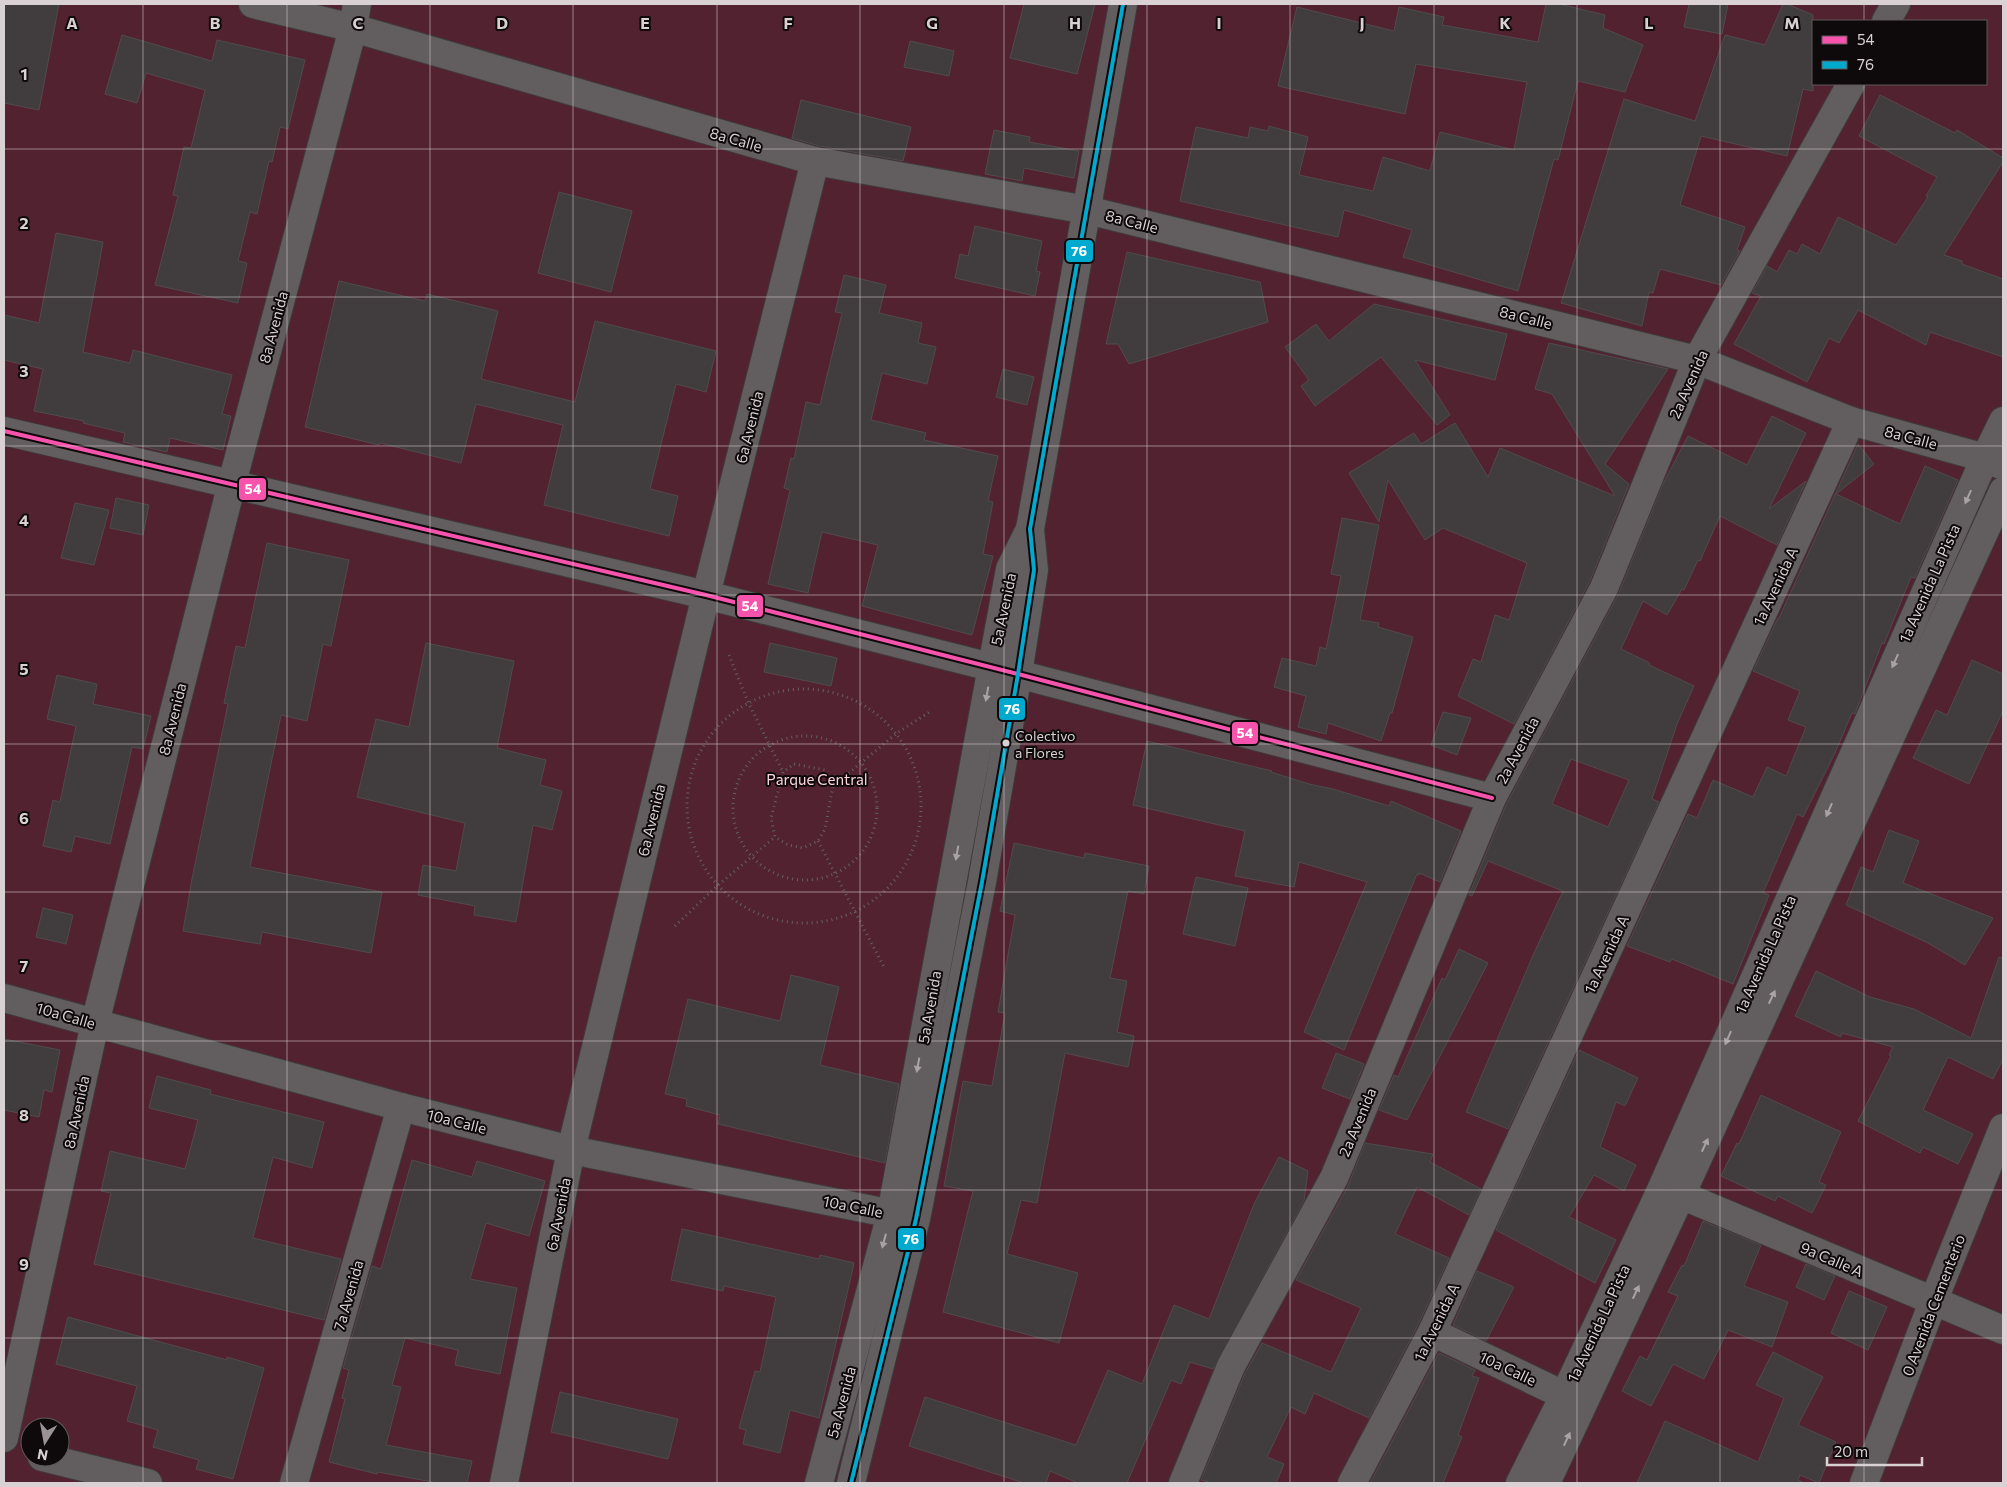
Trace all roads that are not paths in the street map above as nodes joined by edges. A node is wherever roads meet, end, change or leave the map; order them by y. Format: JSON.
{"nodes":[{"id":1,"x":253,"y":4,"type":"edge"},
{"id":2,"x":1123,"y":4,"type":"edge"},
{"id":3,"x":1896,"y":4,"type":"edge"},
{"id":4,"x":355,"y":16,"type":"edge"},
{"id":5,"x":1887,"y":20,"type":"edge"},
{"id":6,"x":1850,"y":85,"type":"edge"},
{"id":7,"x":815,"y":161,"type":"junction"},
{"id":8,"x":1087,"y":210,"type":"junction"},
{"id":9,"x":1697,"y":360,"type":"junction"},
{"id":10,"x":1851,"y":421,"type":"junction"},
{"id":11,"x":2003,"y":421,"type":"edge"},
{"id":12,"x":4,"y":431,"type":"edge"},
{"id":13,"x":1994,"y":462,"type":"edge"},
{"id":14,"x":232,"y":483,"type":"junction"},
{"id":15,"x":2003,"y":491,"type":"edge"},
{"id":16,"x":1030,"y":529,"type":"junction"},
{"id":17,"x":706,"y":595,"type":"junction"},
{"id":18,"x":992,"y":667,"type":"junction"},
{"id":19,"x":1018,"y":674,"type":"junction"},
{"id":20,"x":1492,"y":798,"type":"junction"},
{"id":21,"x":4,"y":998,"type":"edge"},
{"id":22,"x":96,"y":1024,"type":"junction"},
{"id":23,"x":401,"y":1107,"type":"junction"},
{"id":24,"x":2003,"y":1128,"type":"edge"},
{"id":25,"x":570,"y":1150,"type":"junction"},
{"id":26,"x":1671,"y":1193,"type":"junction"},
{"id":27,"x":904,"y":1216,"type":"junction"},
{"id":28,"x":1933,"y":1302,"type":"junction"},
{"id":29,"x":2003,"y":1330,"type":"edge"},
{"id":30,"x":1432,"y":1332,"type":"junction"},
{"id":31,"x":845,"y":1388,"type":"junction"},
{"id":32,"x":873,"y":1396,"type":"junction"},
{"id":33,"x":1574,"y":1399,"type":"junction"},
{"id":34,"x":4,"y":1438,"type":"edge"},
{"id":35,"x":4,"y":1448,"type":"edge"},
{"id":36,"x":20,"y":1452,"type":"edge"},
{"id":37,"x":70,"y":1464,"type":"edge"},
{"id":38,"x":148,"y":1483,"type":"edge"},
{"id":39,"x":294,"y":1483,"type":"edge"},
{"id":40,"x":504,"y":1483,"type":"edge"},
{"id":41,"x":819,"y":1483,"type":"edge"},
{"id":42,"x":850,"y":1483,"type":"edge"},
{"id":43,"x":1183,"y":1483,"type":"edge"},
{"id":44,"x":1352,"y":1483,"type":"edge"},
{"id":45,"x":1520,"y":1483,"type":"edge"},
{"id":46,"x":1546,"y":1483,"type":"edge"},
{"id":47,"x":1864,"y":1483,"type":"edge"}],
"edges":[{"from":1,"to":4,"type":"street","name":"8a Calle"},
{"from":2,"to":8,"type":"street","name":"5a Avenida"},
{"from":3,"to":5,"type":"street"},
{"from":4,"to":7,"type":"street","name":"8a Calle"},
{"from":4,"to":14,"type":"street","name":"8a Avenida"},
{"from":6,"to":9,"type":"street","name":"2a Avenida"},
{"from":7,"to":8,"type":"street","name":"8a Calle"},
{"from":7,"to":17,"type":"street","name":"6a Avenida"},
{"from":8,"to":9,"type":"street","name":"8a Calle"},
{"from":8,"to":16,"type":"street","name":"5a Avenida"},
{"from":9,"to":10,"type":"street","name":"8a Calle"},
{"from":9,"to":20,"type":"street","name":"2a Avenida"},
{"from":10,"to":13,"type":"street","name":"8a Calle"},
{"from":10,"to":30,"type":"street","name":"1a Avenida A"},
{"from":11,"to":13,"type":"street","name":"1a Avenida La Pista"},
{"from":12,"to":14,"type":"street"},
{"from":13,"to":26,"type":"street","name":"1a Avenida La Pista","one_way":true},
{"from":14,"to":17,"type":"street"},
{"from":14,"to":22,"type":"street","name":"8a Avenida"},
{"from":26,"to":15,"type":"street","name":"1a Avenida La Pista","one_way":true},
{"from":16,"to":18,"type":"street","name":"5a Avenida"},
{"from":16,"to":19,"type":"street","name":"5a Avenida"},
{"from":17,"to":18,"type":"street"},
{"from":17,"to":25,"type":"street","name":"6a Avenida"},
{"from":18,"to":19,"type":"street"},
{"from":18,"to":27,"type":"street","name":"5a Avenida","one_way":true},
{"from":19,"to":20,"type":"street"},
{"from":19,"to":27,"type":"street","name":"5a Avenida"},
{"from":20,"to":43,"type":"street","name":"2a Avenida"},
{"from":21,"to":22,"type":"street","name":"10a Calle"},
{"from":22,"to":23,"type":"street","name":"10a Calle"},
{"from":22,"to":34,"type":"street","name":"8a Avenida"},
{"from":23,"to":25,"type":"street","name":"10a Calle"},
{"from":23,"to":39,"type":"street","name":"7a Avenida"},
{"from":24,"to":28,"type":"street","name":"0 Avenida Cementerio"},
{"from":25,"to":27,"type":"street","name":"10a Calle"},
{"from":25,"to":40,"type":"street","name":"6a Avenida"},
{"from":26,"to":28,"type":"street","name":"9a Calle A"},
{"from":26,"to":33,"type":"street","name":"1a Avenida La Pista"},
{"from":27,"to":31,"type":"street","name":"5a Avenida","one_way":true},
{"from":27,"to":32,"type":"street","name":"5a Avenida"},
{"from":28,"to":29,"type":"street","name":"9a Calle A"},
{"from":28,"to":47,"type":"street","name":"0 Avenida Cementerio"},
{"from":30,"to":33,"type":"street","name":"10a Calle"},
{"from":30,"to":44,"type":"street","name":"1a Avenida A"},
{"from":31,"to":32,"type":"street"},
{"from":31,"to":41,"type":"street","name":"5a Avenida"},
{"from":32,"to":42,"type":"street","name":"5a Avenida"},
{"from":33,"to":45,"type":"street","name":"1a Avenida La Pista"},
{"from":46,"to":33,"type":"street","name":"1a Avenida La Pista","one_way":true},
{"from":35,"to":36,"type":"street"},
{"from":37,"to":38,"type":"street"}]}
